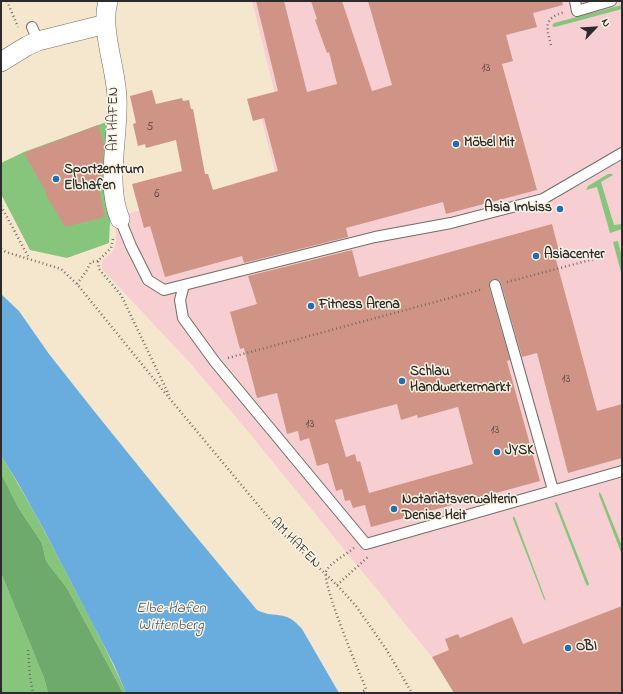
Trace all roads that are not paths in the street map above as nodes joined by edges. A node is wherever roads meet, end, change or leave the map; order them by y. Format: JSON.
{"nodes":[{"id":1,"x":108,"y":1,"type":"edge"},
{"id":2,"x":612,"y":1,"type":"edge"},
{"id":3,"x":576,"y":4,"type":"edge"},
{"id":4,"x":106,"y":24,"type":"junction"},
{"id":5,"x":1,"y":62,"type":"edge"},
{"id":6,"x":622,"y":154,"type":"edge"},
{"id":7,"x":119,"y":216,"type":"joint"},
{"id":8,"x":184,"y":285,"type":"junction"},
{"id":9,"x":495,"y":285,"type":"road end"},
{"id":10,"x":622,"y":471,"type":"edge"},
{"id":11,"x":553,"y":490,"type":"junction"}],
"edges":[{"from":1,"to":4,"type":"street","name":"AM HAFEN"},
{"from":2,"to":3,"type":"lane"},
{"from":4,"to":5,"type":"street"},
{"from":4,"to":7,"type":"street","name":"AM HAFEN"},
{"from":6,"to":8,"type":"lane"},
{"from":7,"to":8,"type":"lane"},
{"from":8,"to":11,"type":"lane"},
{"from":9,"to":11,"type":"lane"},
{"from":10,"to":11,"type":"lane"}]}
